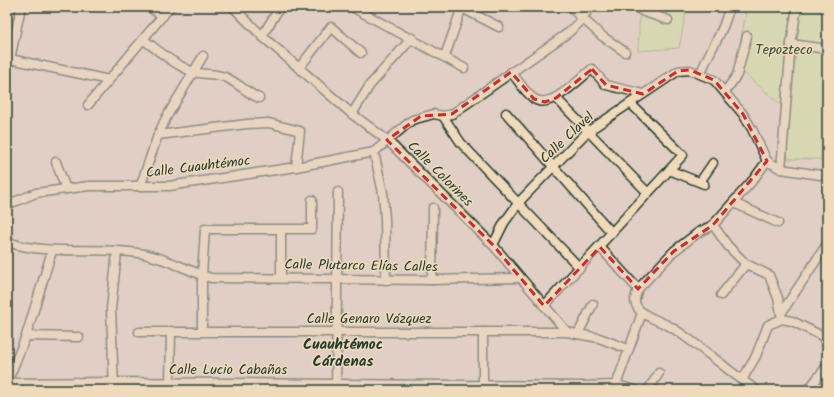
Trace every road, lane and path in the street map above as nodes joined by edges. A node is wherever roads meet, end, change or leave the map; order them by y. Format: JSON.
{"nodes":[{"id":1,"x":21,"y":7,"type":"edge"},
{"id":2,"x":149,"y":7,"type":"edge"},
{"id":3,"x":170,"y":7,"type":"edge"},
{"id":4,"x":233,"y":7,"type":"edge"},
{"id":5,"x":280,"y":7,"type":"edge"},
{"id":6,"x":352,"y":7,"type":"edge"},
{"id":7,"x":369,"y":7,"type":"edge"},
{"id":8,"x":461,"y":7,"type":"edge"},
{"id":9,"x":570,"y":7,"type":"edge"},
{"id":10,"x":590,"y":7,"type":"edge"},
{"id":11,"x":635,"y":7,"type":"edge"},
{"id":12,"x":729,"y":7,"type":"edge"},
{"id":13,"x":797,"y":7,"type":"edge"},
{"id":14,"x":365,"y":15,"type":"junction"},
{"id":15,"x":163,"y":16,"type":"junction"},
{"id":16,"x":582,"y":19,"type":"junction"},
{"id":17,"x":668,"y":20,"type":"dead end"},
{"id":18,"x":499,"y":27,"type":"dead end"},
{"id":19,"x":262,"y":36,"type":"junction"},
{"id":20,"x":747,"y":36,"type":"dead end"},
{"id":21,"x":412,"y":38,"type":"junction"},
{"id":22,"x":144,"y":40,"type":"junction"},
{"id":23,"x":791,"y":44,"type":"junction"},
{"id":24,"x":827,"y":49,"type":"edge"},
{"id":25,"x":625,"y":52,"type":"dead end"},
{"id":26,"x":361,"y":53,"type":"dead end"},
{"id":27,"x":203,"y":56,"type":"dead end"},
{"id":28,"x":445,"y":56,"type":"junction"},
{"id":29,"x":10,"y":59,"type":"junction"},
{"id":30,"x":299,"y":68,"type":"junction"},
{"id":31,"x":464,"y":68,"type":"dead end"},
{"id":32,"x":195,"y":72,"type":"junction"},
{"id":33,"x":511,"y":72,"type":"junction"},
{"id":34,"x":701,"y":73,"type":"junction"},
{"id":35,"x":7,"y":74,"type":"edge"},
{"id":36,"x":109,"y":80,"type":"junction"},
{"id":37,"x":725,"y":92,"type":"junction"},
{"id":38,"x":643,"y":94,"type":"junction"},
{"id":39,"x":259,"y":98,"type":"dead end"},
{"id":40,"x":556,"y":98,"type":"junction"},
{"id":41,"x":631,"y":104,"type":"junction"},
{"id":42,"x":88,"y":105,"type":"dead end"},
{"id":43,"x":352,"y":114,"type":"junction"},
{"id":44,"x":506,"y":114,"type":"dead end"},
{"id":45,"x":443,"y":116,"type":"junction"},
{"id":46,"x":587,"y":132,"type":"junction"},
{"id":47,"x":158,"y":135,"type":"junction"},
{"id":48,"x":388,"y":140,"type":"junction"},
{"id":49,"x":374,"y":152,"type":"junction"},
{"id":50,"x":766,"y":161,"type":"junction"},
{"id":51,"x":56,"y":162,"type":"dead end"},
{"id":52,"x":713,"y":163,"type":"dead end"},
{"id":53,"x":296,"y":167,"type":"junction"},
{"id":54,"x":554,"y":167,"type":"junction"},
{"id":55,"x":781,"y":169,"type":"junction"},
{"id":56,"x":669,"y":170,"type":"junction"},
{"id":57,"x":827,"y":176,"type":"edge"},
{"id":58,"x":140,"y":187,"type":"junction"},
{"id":59,"x":66,"y":189,"type":"junction"},
{"id":60,"x":338,"y":192,"type":"dead end"},
{"id":61,"x":648,"y":193,"type":"junction"},
{"id":62,"x":312,"y":200,"type":"dead end"},
{"id":63,"x":519,"y":202,"type":"junction"},
{"id":64,"x":734,"y":203,"type":"junction"},
{"id":65,"x":7,"y":205,"type":"edge"},
{"id":66,"x":433,"y":208,"type":"dead end"},
{"id":67,"x":778,"y":223,"type":"dead end"},
{"id":68,"x":713,"y":225,"type":"junction"},
{"id":69,"x":281,"y":230,"type":"junction"},
{"id":70,"x":612,"y":233,"type":"junction"},
{"id":71,"x":7,"y":242,"type":"edge"},
{"id":72,"x":827,"y":244,"type":"edge"},
{"id":73,"x":493,"y":245,"type":"junction"},
{"id":74,"x":600,"y":247,"type":"junction"},
{"id":75,"x":52,"y":251,"type":"junction"},
{"id":76,"x":117,"y":252,"type":"junction"},
{"id":77,"x":746,"y":264,"type":"junction"},
{"id":78,"x":580,"y":268,"type":"junction"},
{"id":79,"x":202,"y":275,"type":"junction"},
{"id":80,"x":281,"y":278,"type":"junction"},
{"id":81,"x":520,"y":278,"type":"junction"},
{"id":82,"x":338,"y":280,"type":"junction"},
{"id":83,"x":386,"y":280,"type":"junction"},
{"id":84,"x":432,"y":280,"type":"junction"},
{"id":85,"x":638,"y":289,"type":"junction"},
{"id":86,"x":721,"y":295,"type":"dead end"},
{"id":87,"x":593,"y":304,"type":"dead end"},
{"id":88,"x":544,"y":306,"type":"junction"},
{"id":89,"x":642,"y":313,"type":"junction"},
{"id":90,"x":782,"y":315,"type":"junction"},
{"id":91,"x":171,"y":331,"type":"junction"},
{"id":92,"x":202,"y":331,"type":"junction"},
{"id":93,"x":139,"y":332,"type":"dead end"},
{"id":94,"x":337,"y":332,"type":"junction"},
{"id":95,"x":483,"y":332,"type":"junction"},
{"id":96,"x":567,"y":332,"type":"junction"},
{"id":97,"x":825,"y":333,"type":"edge"},
{"id":98,"x":578,"y":334,"type":"junction"},
{"id":99,"x":26,"y":336,"type":"junction"},
{"id":100,"x":79,"y":337,"type":"dead end"},
{"id":101,"x":827,"y":345,"type":"edge"},
{"id":102,"x":628,"y":349,"type":"junction"},
{"id":103,"x":827,"y":366,"type":"edge"},
{"id":104,"x":659,"y":373,"type":"dead end"},
{"id":105,"x":742,"y":380,"type":"junction"},
{"id":106,"x":7,"y":383,"type":"edge"},
{"id":107,"x":170,"y":383,"type":"junction"},
{"id":108,"x":616,"y":385,"type":"junction"},
{"id":109,"x":74,"y":386,"type":"edge"},
{"id":110,"x":114,"y":386,"type":"edge"},
{"id":111,"x":159,"y":387,"type":"edge"},
{"id":112,"x":336,"y":387,"type":"edge"},
{"id":113,"x":482,"y":387,"type":"edge"},
{"id":114,"x":584,"y":388,"type":"edge"},
{"id":115,"x":636,"y":390,"type":"edge"},
{"id":116,"x":648,"y":390,"type":"edge"},
{"id":117,"x":756,"y":390,"type":"edge"},
{"id":118,"x":808,"y":390,"type":"edge"}],
"edges":[{"from":1,"to":29,"type":"street"},
{"from":2,"to":15,"type":"street"},
{"from":3,"to":15,"type":"street"},
{"from":4,"to":19,"type":"street","name":"Calle Colorines"},
{"from":5,"to":19,"type":"street"},
{"from":6,"to":14,"type":"street"},
{"from":7,"to":14,"type":"street"},
{"from":8,"to":18,"type":"street"},
{"from":8,"to":28,"type":"street"},
{"from":9,"to":16,"type":"street"},
{"from":10,"to":16,"type":"street"},
{"from":11,"to":17,"type":"street"},
{"from":12,"to":34,"type":"street"},
{"from":13,"to":23,"type":"street"},
{"from":14,"to":21,"type":"street"},
{"from":15,"to":22,"type":"street"},
{"from":16,"to":25,"type":"street"},
{"from":16,"to":33,"type":"street"},
{"from":19,"to":30,"type":"street","name":"Calle Colorines"},
{"from":20,"to":37,"type":"street"},
{"from":21,"to":28,"type":"street"},
{"from":21,"to":43,"type":"street"},
{"from":22,"to":32,"type":"street"},
{"from":22,"to":36,"type":"street"},
{"from":23,"to":24,"type":"street"},
{"from":23,"to":55,"type":"street"},
{"from":26,"to":30,"type":"street"},
{"from":27,"to":32,"type":"street"},
{"from":28,"to":31,"type":"street"},
{"from":29,"to":35,"type":"street"},
{"from":29,"to":36,"type":"street"},
{"from":30,"to":43,"type":"street","name":"Calle Colorines"},
{"from":32,"to":39,"type":"street"},
{"from":32,"to":47,"type":"street"},
{"from":33,"to":40,"type":"street"},
{"from":33,"to":45,"type":"street"},
{"from":34,"to":37,"type":"street"},
{"from":34,"to":38,"type":"street","name":"Calle Clavel"},
{"from":36,"to":42,"type":"street"},
{"from":37,"to":50,"type":"street"},
{"from":38,"to":40,"type":"street"},
{"from":38,"to":41,"type":"street","name":"Calle Clavel"},
{"from":40,"to":46,"type":"street"},
{"from":41,"to":46,"type":"street","name":"Calle Clavel"},
{"from":41,"to":56,"type":"street"},
{"from":43,"to":48,"type":"street","name":"Calle Colorines"},
{"from":44,"to":54,"type":"street"},
{"from":45,"to":48,"type":"street","name":"Calle Cuauhtémoc"},
{"from":45,"to":63,"type":"street"},
{"from":46,"to":54,"type":"street","name":"Calle Clavel"},
{"from":46,"to":61,"type":"street"},
{"from":47,"to":53,"type":"street"},
{"from":47,"to":58,"type":"street"},
{"from":48,"to":49,"type":"street","name":"Calle Cuauhtémoc"},
{"from":48,"to":73,"type":"street","name":"Calle Colorines"},
{"from":49,"to":53,"type":"street","name":"Calle Cuauhtémoc"},
{"from":49,"to":83,"type":"street"},
{"from":50,"to":55,"type":"street"},
{"from":50,"to":64,"type":"street"},
{"from":51,"to":59,"type":"street"},
{"from":52,"to":56,"type":"street"},
{"from":53,"to":58,"type":"street","name":"Calle Cuauhtémoc"},
{"from":54,"to":63,"type":"street","name":"Calle Clavel"},
{"from":54,"to":70,"type":"street"},
{"from":55,"to":57,"type":"street"},
{"from":56,"to":61,"type":"street"},
{"from":58,"to":59,"type":"street","name":"Calle Cuauhtémoc"},
{"from":59,"to":65,"type":"street","name":"Calle Cuauhtémoc"},
{"from":60,"to":82,"type":"street"},
{"from":61,"to":70,"type":"street"},
{"from":62,"to":69,"type":"street"},
{"from":63,"to":73,"type":"street","name":"Calle Clavel"},
{"from":63,"to":78,"type":"street"},
{"from":64,"to":67,"type":"street"},
{"from":64,"to":68,"type":"street"},
{"from":66,"to":84,"type":"street"},
{"from":68,"to":77,"type":"street"},
{"from":68,"to":85,"type":"street"},
{"from":69,"to":79,"type":"street"},
{"from":69,"to":80,"type":"street"},
{"from":70,"to":74,"type":"street"},
{"from":71,"to":75,"type":"street","name":"Calle Plutarco Elías Calles"},
{"from":72,"to":90,"type":"street"},
{"from":73,"to":81,"type":"street","name":"Calle Colorines"},
{"from":74,"to":78,"type":"street"},
{"from":74,"to":85,"type":"street"},
{"from":75,"to":76,"type":"street","name":"Calle Plutarco Elías Calles"},
{"from":75,"to":99,"type":"street"},
{"from":76,"to":79,"type":"street","name":"Calle Plutarco Elías Calles"},
{"from":76,"to":110,"type":"street"},
{"from":77,"to":86,"type":"street"},
{"from":77,"to":90,"type":"street"},
{"from":78,"to":88,"type":"street"},
{"from":79,"to":80,"type":"street","name":"Calle Plutarco Elías Calles"},
{"from":79,"to":92,"type":"street"},
{"from":80,"to":82,"type":"street","name":"Calle Plutarco Elías Calles"},
{"from":81,"to":84,"type":"street","name":"Calle Plutarco Elías Calles"},
{"from":81,"to":88,"type":"street","name":"Calle Colorines"},
{"from":82,"to":83,"type":"street","name":"Calle Plutarco Elías Calles"},
{"from":82,"to":94,"type":"street"},
{"from":83,"to":84,"type":"street","name":"Calle Plutarco Elías Calles"},
{"from":85,"to":89,"type":"street"},
{"from":87,"to":98,"type":"street"},
{"from":88,"to":96,"type":"street","name":"Calle Colorines"},
{"from":89,"to":102,"type":"street"},
{"from":89,"to":105,"type":"street"},
{"from":90,"to":97,"type":"street"},
{"from":90,"to":105,"type":"street"},
{"from":91,"to":92,"type":"street","name":"Calle Genaro Vázquez"},
{"from":91,"to":93,"type":"street","name":"Calle Genaro Vázquez"},
{"from":91,"to":107,"type":"street"},
{"from":92,"to":94,"type":"street","name":"Calle Genaro Vázquez"},
{"from":94,"to":95,"type":"street","name":"Calle Genaro Vázquez"},
{"from":94,"to":112,"type":"street"},
{"from":95,"to":96,"type":"street","name":"Calle Genaro Vázquez"},
{"from":95,"to":113,"type":"street"},
{"from":96,"to":98,"type":"street"},
{"from":97,"to":101,"type":"street"},
{"from":98,"to":102,"type":"street"},
{"from":99,"to":100,"type":"street"},
{"from":99,"to":106,"type":"street"},
{"from":102,"to":108,"type":"street"},
{"from":103,"to":118,"type":"street"},
{"from":104,"to":116,"type":"street"},
{"from":105,"to":117,"type":"street"},
{"from":106,"to":109,"type":"street","name":"Calle Lucio Cabañas"},
{"from":107,"to":111,"type":"street","name":"Calle Lucio Cabañas"},
{"from":107,"to":112,"type":"street","name":"Calle Lucio Cabañas"},
{"from":108,"to":114,"type":"street","name":"Calle Lucio Cabañas"},
{"from":108,"to":115,"type":"street","name":"Calle Lucio Cabañas"},
{"from":109,"to":110,"type":"street","name":"Calle Lucio Cabañas"},
{"from":110,"to":111,"type":"street","name":"Calle Lucio Cabañas"},
{"from":112,"to":113,"type":"street","name":"Calle Lucio Cabañas"},
{"from":113,"to":114,"type":"street","name":"Calle Lucio Cabañas"}]}
